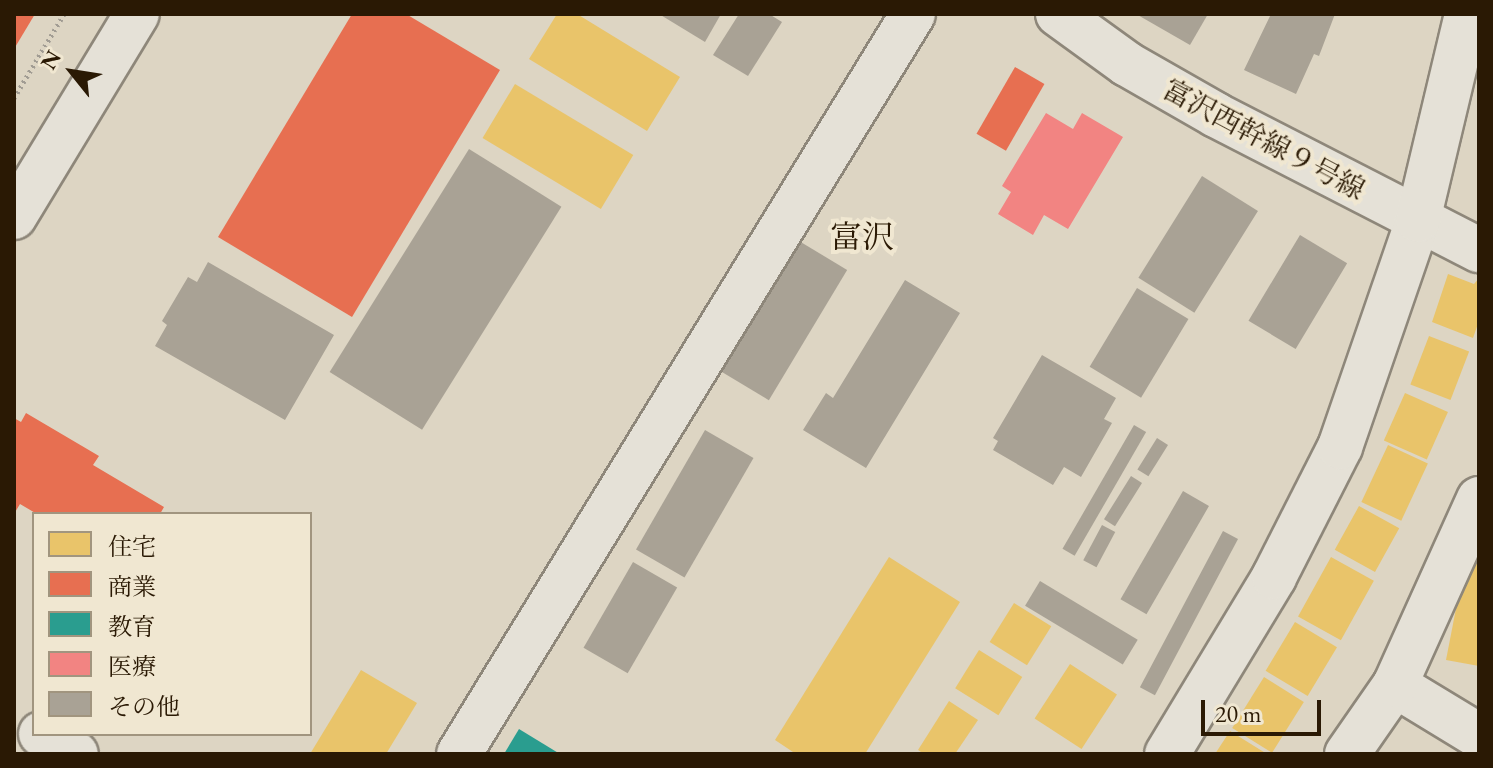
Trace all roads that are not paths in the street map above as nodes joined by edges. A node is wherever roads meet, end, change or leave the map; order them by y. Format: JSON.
{"nodes":[{"id":1,"x":137,"y":14,"type":"edge"},
{"id":2,"x":913,"y":14,"type":"edge"},
{"id":3,"x":1058,"y":14,"type":"edge"},
{"id":4,"x":1467,"y":14,"type":"edge"},
{"id":5,"x":14,"y":217,"type":"edge"},
{"id":6,"x":1418,"y":220,"type":"junction"},
{"id":7,"x":1479,"y":250,"type":"edge"},
{"id":8,"x":1479,"y":499,"type":"edge"},
{"id":9,"x":1395,"y":685,"type":"junction"},
{"id":10,"x":14,"y":719,"type":"edge"},
{"id":11,"x":32,"y":729,"type":"edge"},
{"id":12,"x":44,"y":736,"type":"edge"},
{"id":13,"x":1479,"y":736,"type":"edge"},
{"id":14,"x":76,"y":754,"type":"edge"},
{"id":15,"x":459,"y":754,"type":"edge"},
{"id":16,"x":1167,"y":754,"type":"edge"},
{"id":17,"x":1347,"y":754,"type":"edge"}],
"edges":[{"from":1,"to":5,"type":"street"},
{"from":2,"to":15,"type":"street"},
{"from":3,"to":6,"type":"street","name":"富沢西幹線９号線"},
{"from":4,"to":6,"type":"street"},
{"from":6,"to":7,"type":"street","name":"富沢西幹線９号線"},
{"from":6,"to":16,"type":"street"},
{"from":8,"to":9,"type":"street"},
{"from":9,"to":13,"type":"street"},
{"from":9,"to":17,"type":"street"},
{"from":10,"to":11,"type":"street"},
{"from":12,"to":14,"type":"street"}]}
